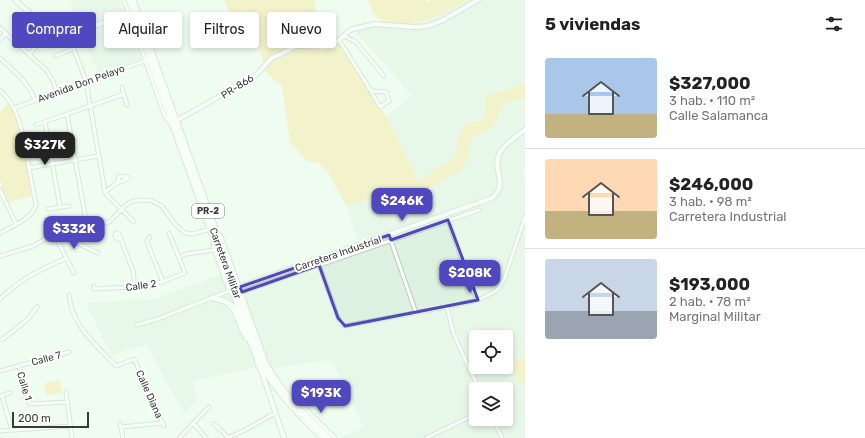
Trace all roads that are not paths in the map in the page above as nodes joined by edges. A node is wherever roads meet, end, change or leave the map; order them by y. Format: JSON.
{"nodes":[{"id":1,"x":14,"y":0,"type":"edge"},
{"id":2,"x":124,"y":0,"type":"edge"},
{"id":3,"x":129,"y":0,"type":"edge"},
{"id":4,"x":133,"y":0,"type":"edge"},
{"id":5,"x":478,"y":0,"type":"edge"},
{"id":6,"x":131,"y":12,"type":"joint"},
{"id":7,"x":104,"y":22,"type":"edge"},
{"id":8,"x":0,"y":28,"type":"edge"},
{"id":9,"x":6,"y":33,"type":"junction"},
{"id":10,"x":344,"y":36,"type":"junction"},
{"id":11,"x":0,"y":40,"type":"edge"},
{"id":12,"x":339,"y":40,"type":"junction"},
{"id":13,"x":35,"y":48,"type":"edge"},
{"id":14,"x":144,"y":48,"type":"edge"},
{"id":15,"x":145,"y":48,"type":"edge"},
{"id":16,"x":73,"y":49,"type":"joint"},
{"id":17,"x":29,"y":54,"type":"junction"},
{"id":18,"x":55,"y":56,"type":"dead end"},
{"id":19,"x":0,"y":58,"type":"edge"},
{"id":20,"x":149,"y":59,"type":"junction"},
{"id":21,"x":384,"y":76,"type":"dead end"},
{"id":22,"x":86,"y":81,"type":"junction"},
{"id":23,"x":122,"y":87,"type":"dead end"},
{"id":24,"x":0,"y":90,"type":"edge"},
{"id":25,"x":371,"y":91,"type":"junction"},
{"id":26,"x":57,"y":92,"type":"junction"},
{"id":27,"x":124,"y":94,"type":"junction"},
{"id":28,"x":35,"y":100,"type":"junction"},
{"id":29,"x":128,"y":105,"type":"dead end"},
{"id":30,"x":90,"y":106,"type":"junction"},
{"id":31,"x":14,"y":108,"type":"junction"},
{"id":32,"x":67,"y":114,"type":"junction"},
{"id":33,"x":45,"y":122,"type":"junction"},
{"id":34,"x":174,"y":122,"type":"junction"},
{"id":35,"x":36,"y":125,"type":"dead end"},
{"id":36,"x":525,"y":130,"type":"edge"},
{"id":37,"x":98,"y":156,"type":"junction"},
{"id":38,"x":75,"y":160,"type":"junction"},
{"id":39,"x":52,"y":164,"type":"junction"},
{"id":40,"x":29,"y":168,"type":"junction"},
{"id":41,"x":117,"y":183,"type":"dead end"},
{"id":42,"x":0,"y":190,"type":"edge"},
{"id":43,"x":105,"y":192,"type":"junction"},
{"id":44,"x":69,"y":206,"type":"dead end"},
{"id":45,"x":60,"y":207,"type":"junction"},
{"id":46,"x":48,"y":209,"type":"dead end"},
{"id":47,"x":122,"y":209,"type":"junction"},
{"id":48,"x":478,"y":210,"type":"dead end"},
{"id":49,"x":525,"y":217,"type":"edge"},
{"id":50,"x":448,"y":220,"type":"junction"},
{"id":51,"x":134,"y":222,"type":"dead end"},
{"id":52,"x":16,"y":224,"type":"junction"},
{"id":53,"x":87,"y":226,"type":"junction"},
{"id":54,"x":66,"y":230,"type":"junction"},
{"id":55,"x":213,"y":230,"type":"junction"},
{"id":56,"x":0,"y":233,"type":"edge"},
{"id":57,"x":169,"y":233,"type":"dead end"},
{"id":58,"x":54,"y":234,"type":"junction"},
{"id":59,"x":390,"y":235,"type":"junction"},
{"id":60,"x":150,"y":237,"type":"dead end"},
{"id":61,"x":121,"y":240,"type":"dead end"},
{"id":62,"x":391,"y":240,"type":"junction"},
{"id":63,"x":215,"y":250,"type":"junction"},
{"id":64,"x":98,"y":253,"type":"dead end"},
{"id":65,"x":0,"y":256,"type":"edge"},
{"id":66,"x":179,"y":257,"type":"junction"},
{"id":67,"x":67,"y":258,"type":"junction"},
{"id":68,"x":319,"y":265,"type":"junction"},
{"id":69,"x":74,"y":273,"type":"dead end"},
{"id":70,"x":225,"y":281,"type":"junction"},
{"id":71,"x":163,"y":282,"type":"junction"},
{"id":72,"x":94,"y":287,"type":"dead end"},
{"id":73,"x":136,"y":287,"type":"junction"},
{"id":74,"x":234,"y":289,"type":"junction"},
{"id":75,"x":242,"y":292,"type":"junction"},
{"id":76,"x":222,"y":294,"type":"junction"},
{"id":77,"x":69,"y":295,"type":"dead end"},
{"id":78,"x":212,"y":298,"type":"junction"},
{"id":79,"x":0,"y":299,"type":"edge"},
{"id":80,"x":478,"y":300,"type":"junction"},
{"id":81,"x":37,"y":307,"type":"dead end"},
{"id":82,"x":447,"y":307,"type":"junction"},
{"id":83,"x":416,"y":313,"type":"junction"},
{"id":84,"x":136,"y":325,"type":"dead end"},
{"id":85,"x":0,"y":340,"type":"edge"},
{"id":86,"x":250,"y":341,"type":"junction"},
{"id":87,"x":69,"y":352,"type":"dead end"},
{"id":88,"x":257,"y":358,"type":"junction"},
{"id":89,"x":19,"y":366,"type":"junction"},
{"id":90,"x":0,"y":371,"type":"edge"},
{"id":91,"x":270,"y":372,"type":"junction"},
{"id":92,"x":476,"y":382,"type":"edge"},
{"id":93,"x":274,"y":383,"type":"junction"},
{"id":94,"x":267,"y":388,"type":"junction"},
{"id":95,"x":66,"y":392,"type":"dead end"},
{"id":96,"x":10,"y":393,"type":"dead end"},
{"id":97,"x":1,"y":396,"type":"edge"},
{"id":98,"x":297,"y":400,"type":"dead end"},
{"id":99,"x":68,"y":402,"type":"junction"},
{"id":100,"x":209,"y":407,"type":"dead end"},
{"id":101,"x":305,"y":411,"type":"junction"},
{"id":102,"x":275,"y":413,"type":"junction"},
{"id":103,"x":469,"y":417,"type":"edge"},
{"id":104,"x":193,"y":423,"type":"junction"},
{"id":105,"x":214,"y":424,"type":"dead end"},
{"id":106,"x":71,"y":426,"type":"junction"},
{"id":107,"x":496,"y":426,"type":"edge"},
{"id":108,"x":12,"y":430,"type":"junction"},
{"id":109,"x":0,"y":431,"type":"edge"},
{"id":110,"x":72,"y":438,"type":"edge"},
{"id":111,"x":123,"y":438,"type":"edge"},
{"id":112,"x":181,"y":438,"type":"edge"},
{"id":113,"x":206,"y":438,"type":"edge"},
{"id":114,"x":228,"y":438,"type":"edge"},
{"id":115,"x":284,"y":438,"type":"edge"},
{"id":116,"x":323,"y":438,"type":"edge"},
{"id":117,"x":329,"y":438,"type":"edge"},
{"id":118,"x":335,"y":438,"type":"edge"},
{"id":119,"x":426,"y":438,"type":"edge"},
{"id":120,"x":502,"y":438,"type":"edge"}],
"edges":[{"from":1,"to":7,"type":"street"},
{"from":2,"to":6,"type":"street"},
{"from":3,"to":6,"type":"main road","name":"Carretera Militar","number":"PR-2"},
{"from":4,"to":20,"type":"main road","name":"Carretera Militar","number":"PR-2"},
{"from":5,"to":10,"type":"street","name":"PR-866","number":"PR-866"},
{"from":8,"to":9,"type":"street"},
{"from":9,"to":11,"type":"street"},
{"from":9,"to":17,"type":"street"},
{"from":10,"to":12,"type":"street","name":"PR-866","number":"PR-866"},
{"from":10,"to":21,"type":"street"},
{"from":12,"to":25,"type":"street"},
{"from":12,"to":34,"type":"street","name":"PR-866","number":"PR-866"},
{"from":13,"to":17,"type":"street"},
{"from":14,"to":20,"type":"street"},
{"from":15,"to":20,"type":"main road","name":"Carretera Militar","number":"PR-2"},
{"from":16,"to":18,"type":"street"},
{"from":16,"to":22,"type":"street"},
{"from":17,"to":26,"type":"street"},
{"from":19,"to":28,"type":"street"},
{"from":20,"to":22,"type":"street","name":"Avenida Don Pelayo"},
{"from":20,"to":34,"type":"main road","name":"Carretera Militar","number":"PR-2"},
{"from":20,"to":34,"type":"street"},
{"from":22,"to":26,"type":"street","name":"Avenida Don Pelayo"},
{"from":22,"to":30,"type":"street"},
{"from":23,"to":27,"type":"street"},
{"from":24,"to":31,"type":"street"},
{"from":25,"to":25,"type":"street"},
{"from":26,"to":28,"type":"street","name":"Avenida Don Pelayo"},
{"from":27,"to":29,"type":"street"},
{"from":27,"to":30,"type":"street"},
{"from":28,"to":31,"type":"street","name":"Avenida Don Pelayo"},
{"from":30,"to":32,"type":"street"},
{"from":30,"to":37,"type":"street"},
{"from":31,"to":40,"type":"street"},
{"from":32,"to":33,"type":"street"},
{"from":32,"to":38,"type":"street"},
{"from":33,"to":35,"type":"street"},
{"from":33,"to":39,"type":"street"},
{"from":34,"to":55,"type":"main road","name":"Carretera Militar","number":"PR-2"},
{"from":36,"to":59,"type":"street","name":"Carretera Industrial"},
{"from":37,"to":38,"type":"street"},
{"from":37,"to":43,"type":"street"},
{"from":38,"to":39,"type":"street"},
{"from":38,"to":53,"type":"street"},
{"from":39,"to":40,"type":"street"},
{"from":39,"to":45,"type":"street"},
{"from":40,"to":52,"type":"street"},
{"from":41,"to":43,"type":"street"},
{"from":42,"to":52,"type":"street"},
{"from":43,"to":47,"type":"street"},
{"from":44,"to":45,"type":"street"},
{"from":45,"to":46,"type":"street"},
{"from":47,"to":51,"type":"street"},
{"from":47,"to":53,"type":"street"},
{"from":47,"to":55,"type":"street"},
{"from":48,"to":50,"type":"street"},
{"from":49,"to":80,"type":"street"},
{"from":50,"to":62,"type":"street"},
{"from":50,"to":80,"type":"street"},
{"from":52,"to":56,"type":"street"},
{"from":53,"to":54,"type":"street"},
{"from":54,"to":58,"type":"street"},
{"from":54,"to":64,"type":"street"},
{"from":55,"to":63,"type":"street"},
{"from":55,"to":74,"type":"main road","name":"Carretera Militar","number":"PR-2"},
{"from":55,"to":74,"type":"street"},
{"from":57,"to":66,"type":"street"},
{"from":58,"to":65,"type":"street"},
{"from":58,"to":67,"type":"street"},
{"from":59,"to":62,"type":"street"},
{"from":59,"to":74,"type":"street","name":"Carretera Industrial"},
{"from":60,"to":71,"type":"street"},
{"from":61,"to":73,"type":"street"},
{"from":62,"to":68,"type":"street"},
{"from":62,"to":83,"type":"street"},
{"from":63,"to":66,"type":"street"},
{"from":63,"to":70,"type":"street"},
{"from":66,"to":71,"type":"street","name":"Calle 2"},
{"from":67,"to":69,"type":"street"},
{"from":67,"to":79,"type":"street"},
{"from":68,"to":75,"type":"street"},
{"from":68,"to":83,"type":"street"},
{"from":70,"to":74,"type":"street"},
{"from":70,"to":76,"type":"street"},
{"from":71,"to":73,"type":"street","name":"Calle 2"},
{"from":72,"to":73,"type":"street","name":"Calle 2"},
{"from":74,"to":75,"type":"street"},
{"from":74,"to":76,"type":"street"},
{"from":74,"to":86,"type":"main road","name":"Carretera Militar","number":"PR-2"},
{"from":74,"to":91,"type":"main road","name":"Carretera Militar","number":"PR-2"},
{"from":75,"to":91,"type":"street"},
{"from":76,"to":78,"type":"street"},
{"from":77,"to":111,"type":"street","name":"Calle Diana"},
{"from":78,"to":84,"type":"street"},
{"from":78,"to":86,"type":"main road"},
{"from":80,"to":82,"type":"street"},
{"from":81,"to":85,"type":"street"},
{"from":82,"to":83,"type":"street"},
{"from":82,"to":92,"type":"street"},
{"from":86,"to":88,"type":"main road","name":"Carretera Militar","number":"PR-2"},
{"from":87,"to":89,"type":"street","name":"Calle 7"},
{"from":88,"to":93,"type":"main road","name":"Carretera Militar","number":"PR-2"},
{"from":88,"to":94,"type":"street"},
{"from":89,"to":90,"type":"street","name":"Calle 7"},
{"from":89,"to":99,"type":"street","name":"Calle 1"},
{"from":91,"to":93,"type":"main road","name":"Carretera Militar","number":"PR-2"},
{"from":93,"to":94,"type":"street"},
{"from":93,"to":101,"type":"main road","name":"Carretera Militar","number":"PR-2"},
{"from":93,"to":116,"type":"main road","name":"Carretera Militar","number":"PR-2"},
{"from":94,"to":102,"type":"street"},
{"from":95,"to":99,"type":"street"},
{"from":96,"to":97,"type":"street"},
{"from":97,"to":108,"type":"street"},
{"from":98,"to":101,"type":"street"},
{"from":99,"to":106,"type":"street"},
{"from":100,"to":104,"type":"street"},
{"from":101,"to":117,"type":"main road","name":"Carretera Militar","number":"PR-2"},
{"from":101,"to":118,"type":"street"},
{"from":102,"to":114,"type":"street"},
{"from":102,"to":115,"type":"street"},
{"from":103,"to":119,"type":"street"},
{"from":104,"to":112,"type":"street"},
{"from":104,"to":113,"type":"street"},
{"from":105,"to":114,"type":"street"},
{"from":106,"to":108,"type":"street"},
{"from":106,"to":110,"type":"street"},
{"from":107,"to":120,"type":"street"},
{"from":108,"to":109,"type":"street"}]}
